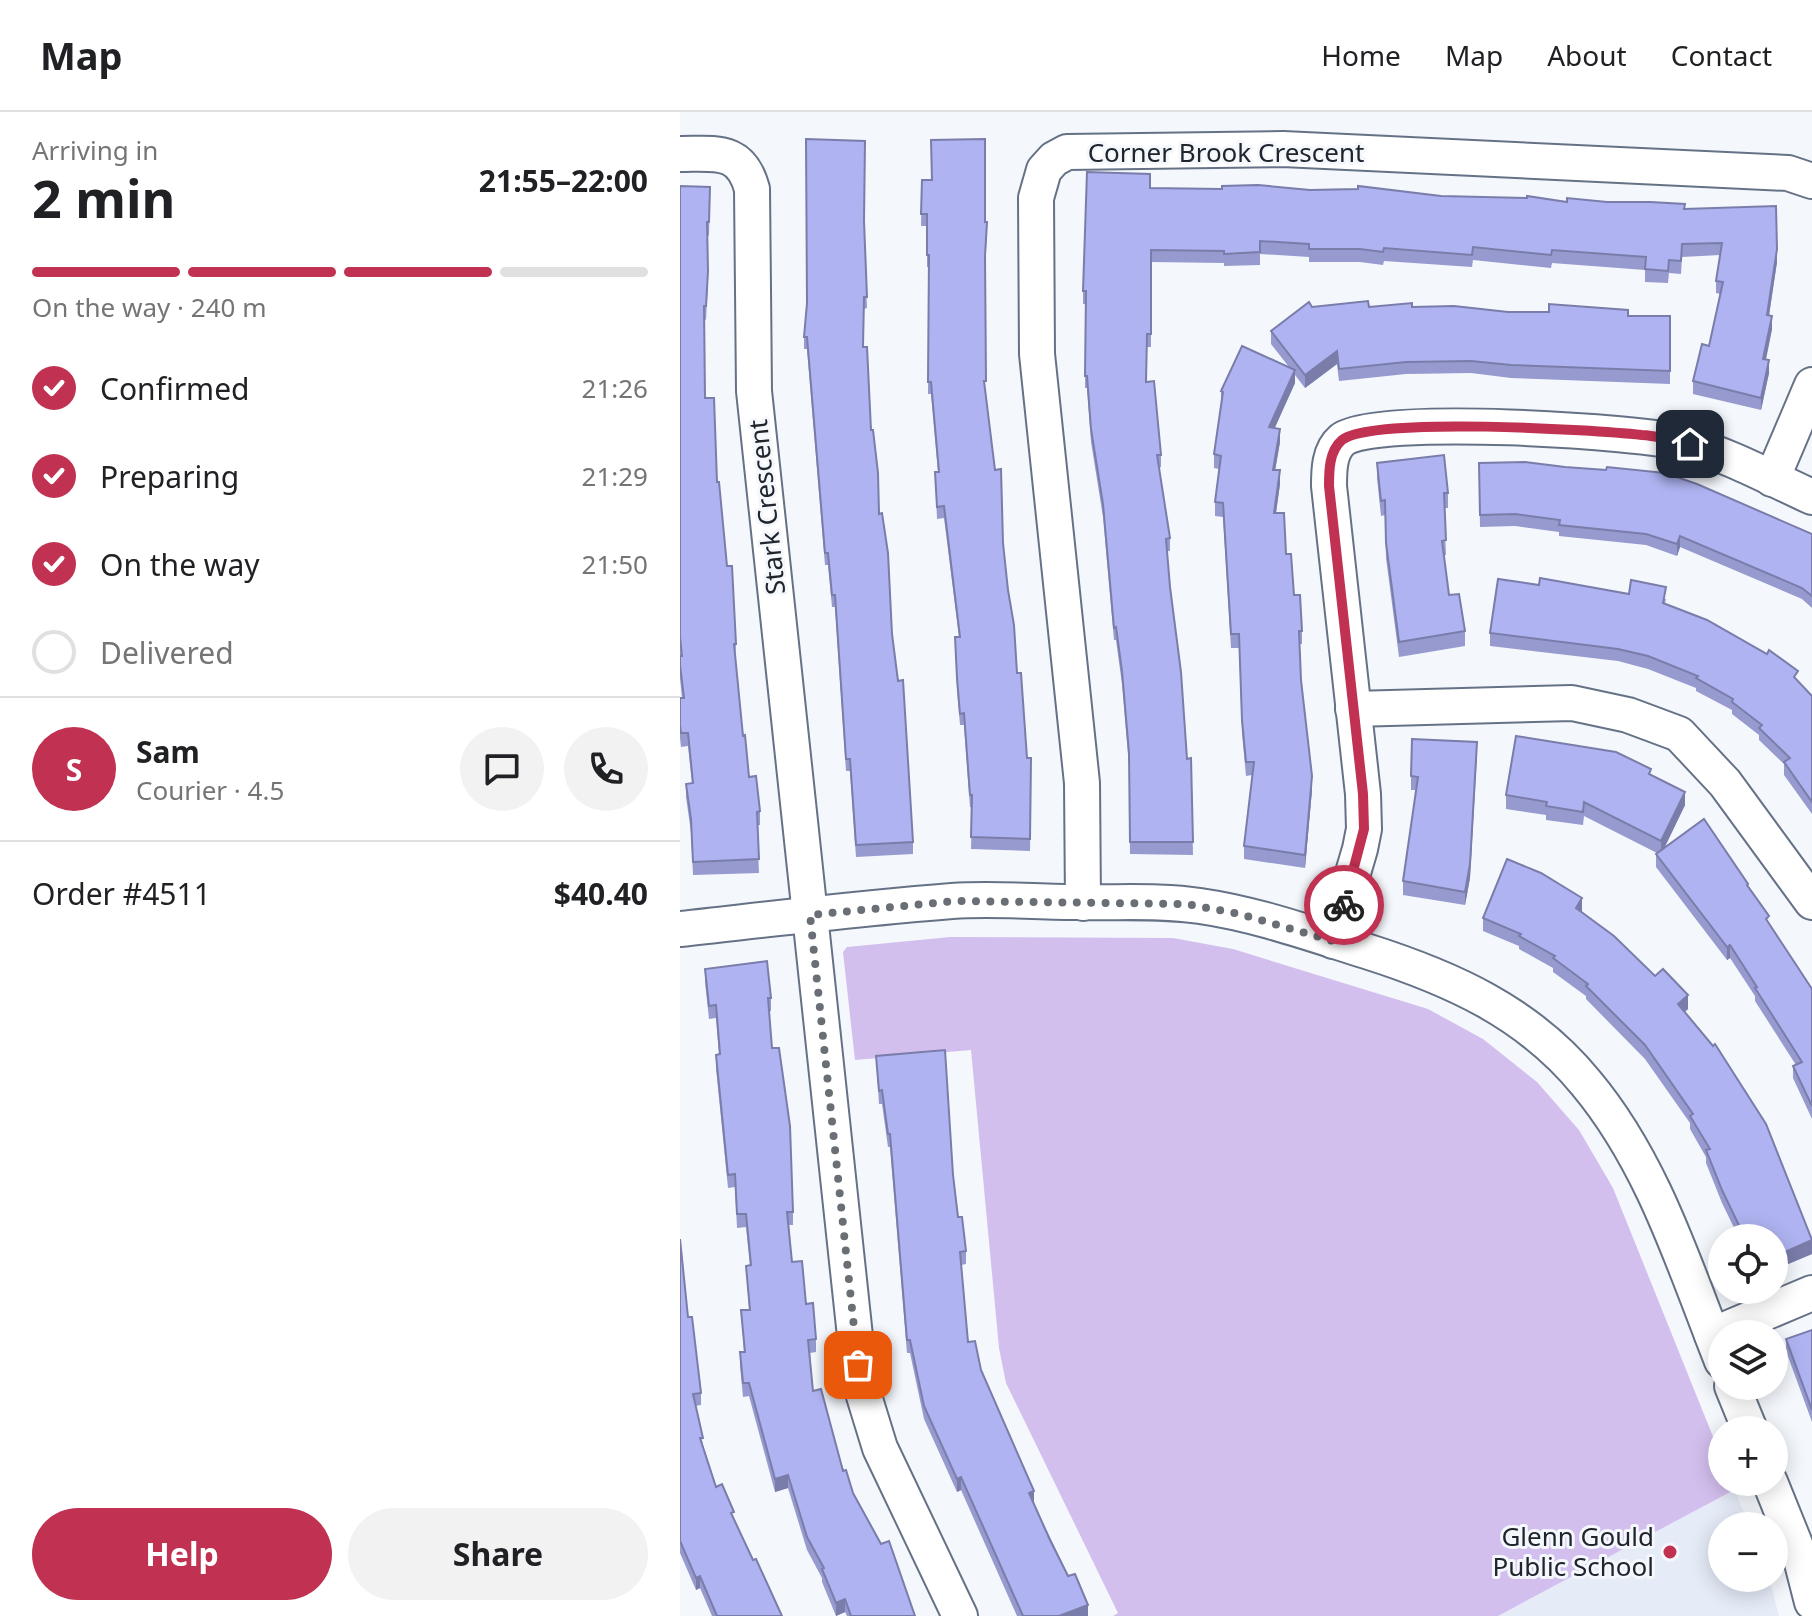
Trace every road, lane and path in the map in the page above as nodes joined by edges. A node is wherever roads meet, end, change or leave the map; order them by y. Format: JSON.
{"nodes":[{"id":1,"x":680,"y":154,"type":"edge"},
{"id":2,"x":1812,"y":181,"type":"edge"},
{"id":3,"x":1812,"y":385,"type":"edge"},
{"id":4,"x":1772,"y":479,"type":"junction"},
{"id":5,"x":1812,"y":497,"type":"edge"},
{"id":6,"x":1353,"y":709,"type":"junction"},
{"id":7,"x":1812,"y":902,"type":"edge"},
{"id":8,"x":1083,"y":903,"type":"junction"},
{"id":9,"x":810,"y":915,"type":"junction"},
{"id":10,"x":680,"y":929,"type":"edge"},
{"id":11,"x":1333,"y":941,"type":"junction"},
{"id":12,"x":1812,"y":1293,"type":"edge"},
{"id":13,"x":1765,"y":1320,"type":"edge"},
{"id":14,"x":1708,"y":1326,"type":"edge"},
{"id":15,"x":1776,"y":1496,"type":"edge"},
{"id":16,"x":1812,"y":1602,"type":"edge"},
{"id":17,"x":960,"y":1616,"type":"edge"}],
"edges":[{"from":1,"to":9,"type":"street","name":"Stark Crescent"},
{"from":2,"to":8,"type":"street","name":"Corner Brook Crescent"},
{"from":3,"to":4,"type":"street"},
{"from":4,"to":5,"type":"street"},
{"from":4,"to":6,"type":"street"},
{"from":6,"to":7,"type":"street"},
{"from":6,"to":11,"type":"street"},
{"from":8,"to":9,"type":"street"},
{"from":8,"to":11,"type":"street"},
{"from":9,"to":10,"type":"street"},
{"from":9,"to":17,"type":"street"},
{"from":11,"to":14,"type":"street"},
{"from":12,"to":13,"type":"street"},
{"from":15,"to":16,"type":"street"}]}
